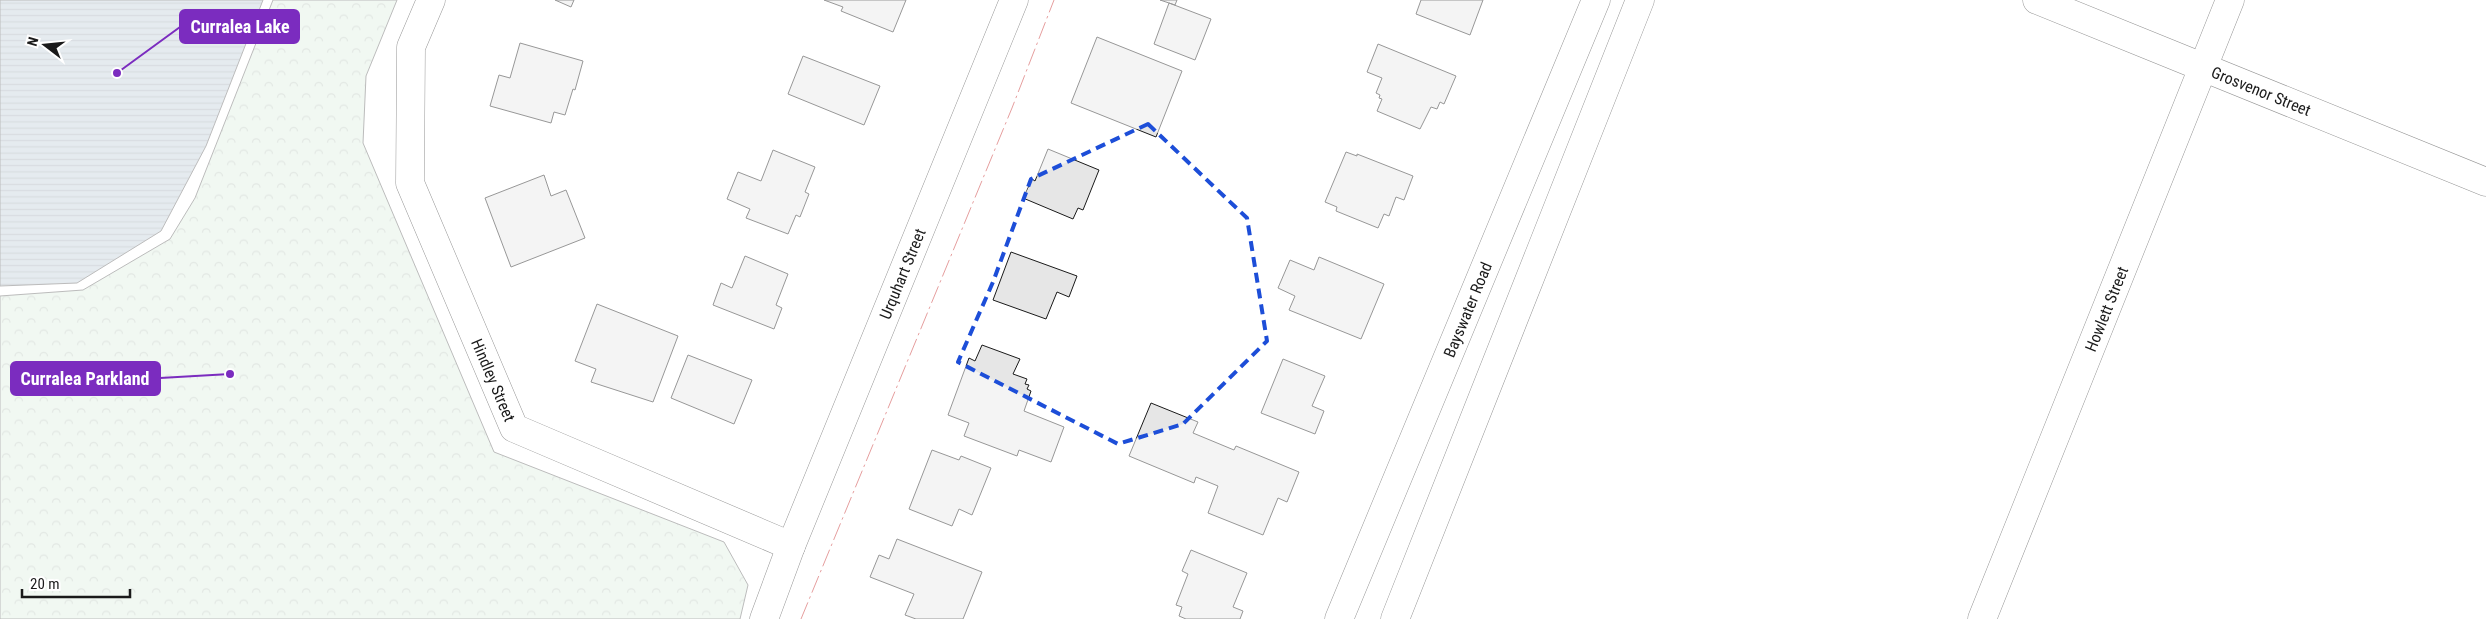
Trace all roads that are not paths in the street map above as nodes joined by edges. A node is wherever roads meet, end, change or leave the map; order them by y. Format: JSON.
{"nodes":[{"id":1,"x":431,"y":0,"type":"edge"},
{"id":2,"x":1014,"y":0,"type":"edge"},
{"id":3,"x":1596,"y":0,"type":"edge"},
{"id":4,"x":1640,"y":0,"type":"edge"},
{"id":5,"x":2037,"y":0,"type":"edge"},
{"id":6,"x":2230,"y":0,"type":"edge"},
{"id":7,"x":2203,"y":66,"type":"junction"},
{"id":8,"x":2486,"y":182,"type":"edge"},
{"id":9,"x":790,"y":546,"type":"junction"},
{"id":10,"x":764,"y":619,"type":"edge"},
{"id":11,"x":1340,"y":619,"type":"edge"},
{"id":12,"x":1395,"y":619,"type":"edge"},
{"id":13,"x":1982,"y":619,"type":"edge"}],
"edges":[{"from":1,"to":9,"type":"street","name":"Hindley Street"},
{"from":2,"to":9,"type":"street","name":"Urquhart Street"},
{"from":3,"to":11,"type":"street","name":"Bayswater Road"},
{"from":4,"to":12,"type":"street"},
{"from":5,"to":7,"type":"street","name":"Grosvenor Street"},
{"from":6,"to":7,"type":"street","name":"Howlett Street"},
{"from":7,"to":8,"type":"street","name":"Grosvenor Street"},
{"from":7,"to":13,"type":"street","name":"Howlett Street"},
{"from":9,"to":10,"type":"street"}]}
